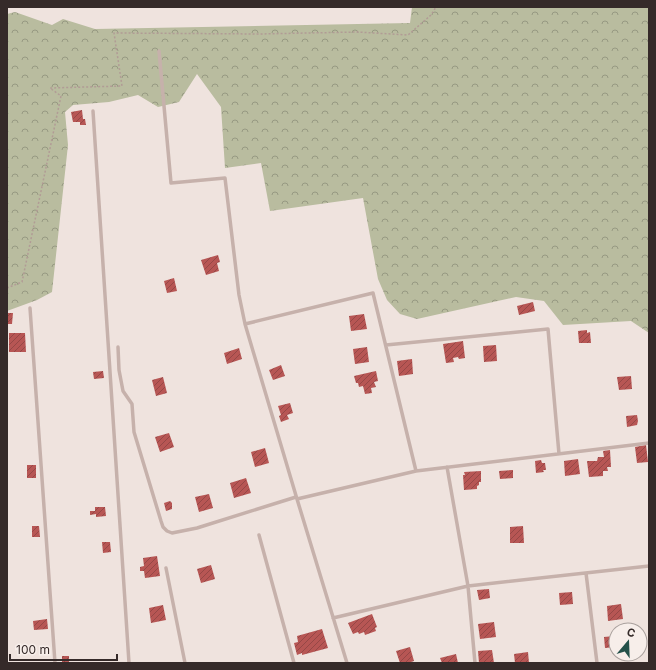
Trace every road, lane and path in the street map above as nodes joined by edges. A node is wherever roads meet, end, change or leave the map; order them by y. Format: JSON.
{"nodes":[{"id":1,"x":436,"y":7,"type":"edge"},
{"id":2,"x":159,"y":52,"type":"dead end"},
{"id":3,"x":93,"y":111,"type":"dead end"},
{"id":4,"x":7,"y":288,"type":"edge"},
{"id":5,"x":30,"y":308,"type":"dead end"},
{"id":6,"x":245,"y":324,"type":"junction"},
{"id":7,"x":386,"y":345,"type":"junction"},
{"id":8,"x":118,"y":347,"type":"dead end"},
{"id":9,"x":649,"y":443,"type":"edge"},
{"id":10,"x":559,"y":454,"type":"junction"},
{"id":11,"x":447,"y":467,"type":"junction"},
{"id":12,"x":416,"y":471,"type":"junction"},
{"id":13,"x":296,"y":498,"type":"junction"},
{"id":14,"x":259,"y":535,"type":"dead end"},
{"id":15,"x":649,"y":566,"type":"edge"},
{"id":16,"x":166,"y":568,"type":"dead end"},
{"id":17,"x":586,"y":573,"type":"junction"},
{"id":18,"x":468,"y":586,"type":"junction"},
{"id":19,"x":333,"y":618,"type":"junction"},
{"id":20,"x":55,"y":663,"type":"edge"},
{"id":21,"x":129,"y":663,"type":"edge"},
{"id":22,"x":185,"y":663,"type":"edge"},
{"id":23,"x":294,"y":663,"type":"edge"},
{"id":24,"x":347,"y":663,"type":"edge"},
{"id":25,"x":475,"y":663,"type":"edge"},
{"id":26,"x":597,"y":663,"type":"edge"}],
"edges":[{"from":1,"to":4,"type":"path"},
{"from":2,"to":6,"type":"lane"},
{"from":3,"to":21,"type":"lane"},
{"from":5,"to":20,"type":"lane"},
{"from":6,"to":7,"type":"lane"},
{"from":6,"to":13,"type":"lane"},
{"from":7,"to":10,"type":"lane"},
{"from":7,"to":12,"type":"lane"},
{"from":8,"to":13,"type":"lane"},
{"from":9,"to":10,"type":"lane"},
{"from":10,"to":11,"type":"lane"},
{"from":11,"to":12,"type":"lane"},
{"from":11,"to":18,"type":"lane"},
{"from":12,"to":13,"type":"lane"},
{"from":13,"to":19,"type":"lane"},
{"from":14,"to":23,"type":"lane"},
{"from":15,"to":17,"type":"lane"},
{"from":16,"to":22,"type":"lane"},
{"from":17,"to":18,"type":"lane"},
{"from":17,"to":26,"type":"lane"},
{"from":18,"to":19,"type":"lane"},
{"from":18,"to":25,"type":"lane"},
{"from":19,"to":24,"type":"lane"}]}
